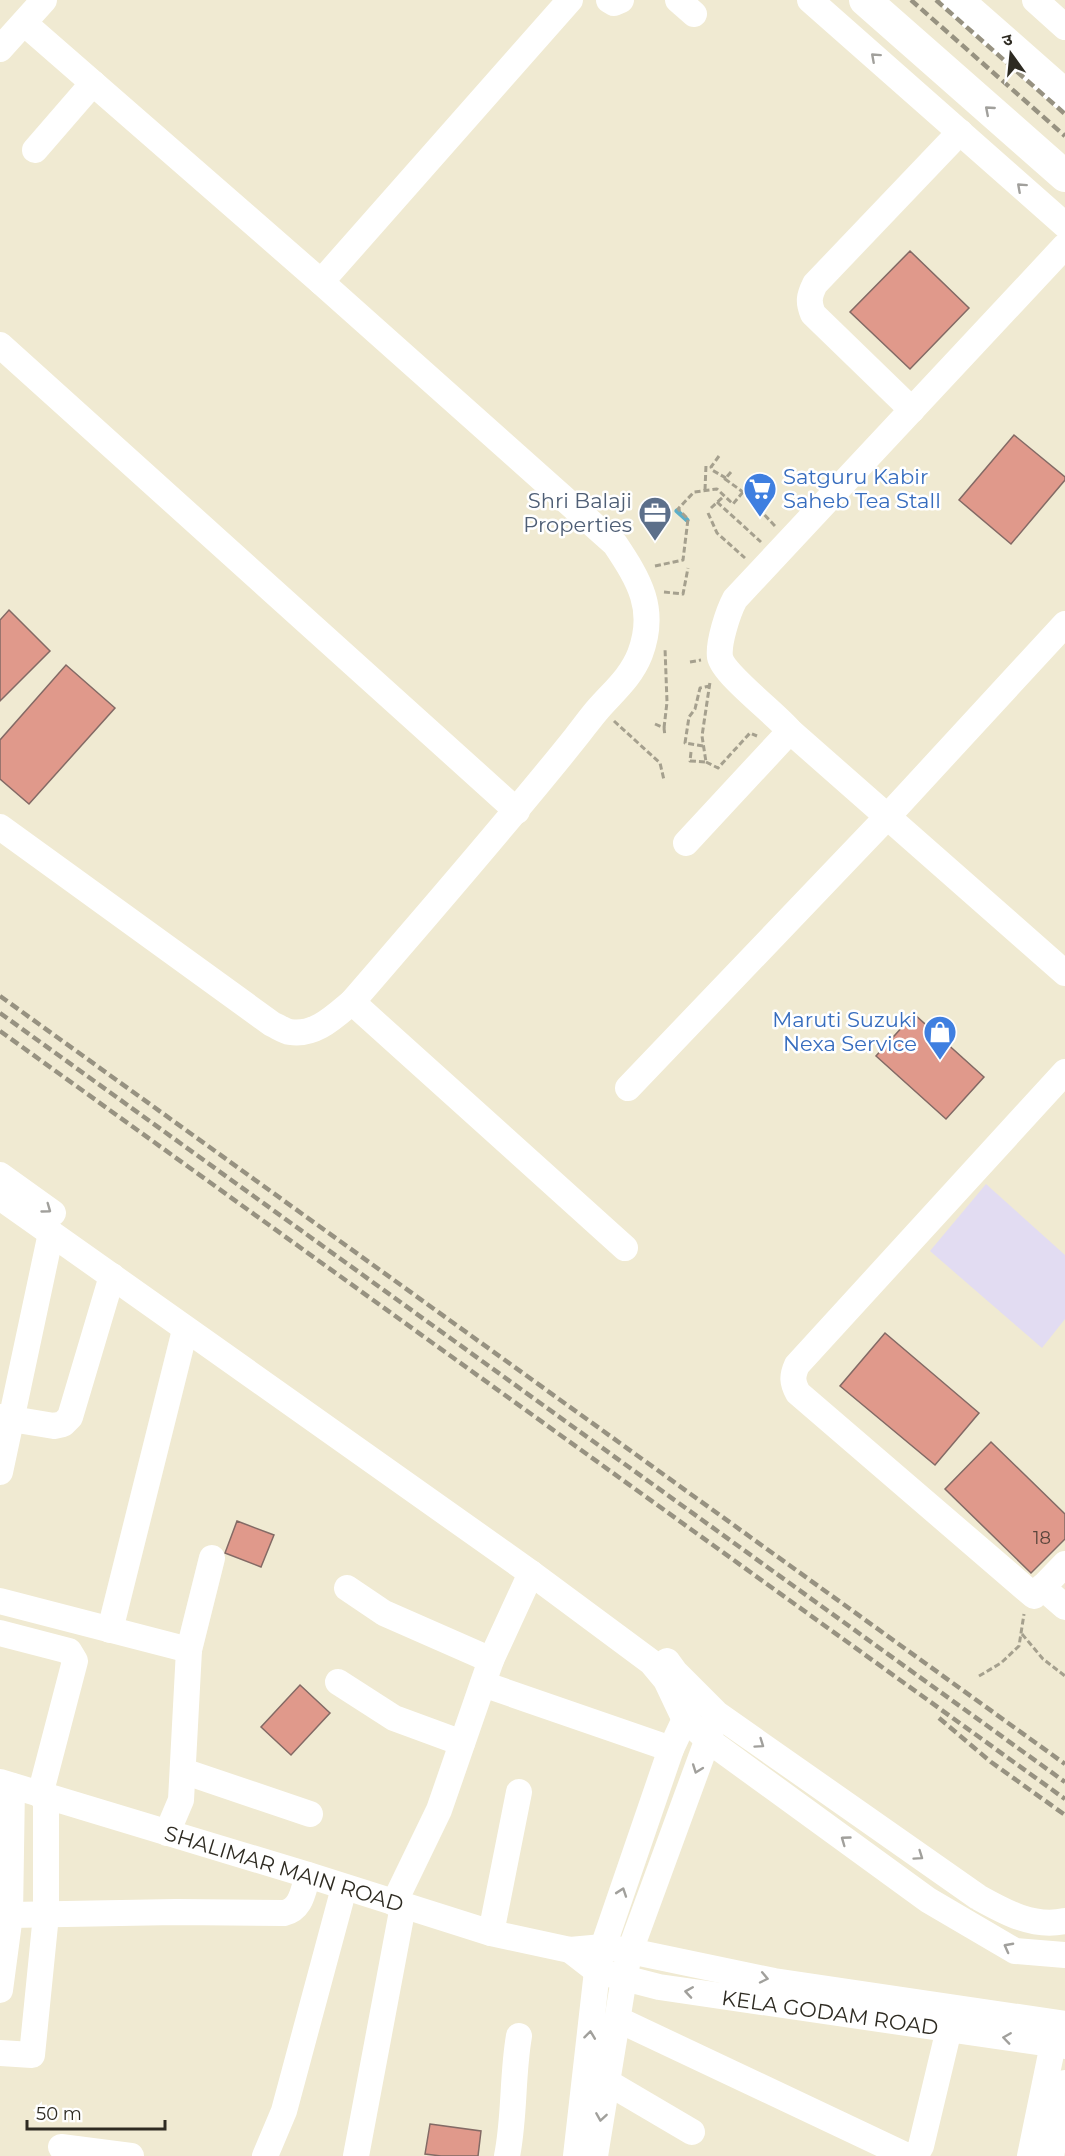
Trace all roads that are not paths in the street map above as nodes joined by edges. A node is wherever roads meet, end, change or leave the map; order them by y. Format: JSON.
{"nodes":[{"id":1,"x":44,"y":0,"type":"edge"},
{"id":2,"x":570,"y":0,"type":"edge"},
{"id":3,"x":609,"y":0,"type":"edge"},
{"id":4,"x":621,"y":0,"type":"edge"},
{"id":5,"x":810,"y":0,"type":"edge"},
{"id":6,"x":865,"y":0,"type":"edge"},
{"id":7,"x":957,"y":0,"type":"edge"},
{"id":8,"x":1041,"y":2,"type":"edge"},
{"id":9,"x":24,"y":23,"type":"junction"},
{"id":10,"x":1065,"y":27,"type":"edge"},
{"id":11,"x":0,"y":50,"type":"edge"},
{"id":12,"x":93,"y":83,"type":"junction"},
{"id":13,"x":1065,"y":95,"type":"edge"},
{"id":14,"x":960,"y":132,"type":"junction"},
{"id":15,"x":35,"y":150,"type":"dead end"},
{"id":16,"x":1065,"y":176,"type":"edge"},
{"id":17,"x":1065,"y":225,"type":"edge"},
{"id":18,"x":1065,"y":246,"type":"edge"},
{"id":19,"x":321,"y":282,"type":"junction"},
{"id":20,"x":0,"y":345,"type":"edge"},
{"id":21,"x":912,"y":410,"type":"junction"},
{"id":22,"x":1065,"y":624,"type":"edge"},
{"id":23,"x":784,"y":738,"type":"junction"},
{"id":24,"x":517,"y":811,"type":"junction"},
{"id":25,"x":888,"y":816,"type":"junction"},
{"id":26,"x":0,"y":827,"type":"edge"},
{"id":27,"x":686,"y":843,"type":"dead end"},
{"id":28,"x":1065,"y":974,"type":"edge"},
{"id":29,"x":352,"y":1002,"type":"junction"},
{"id":30,"x":1065,"y":1072,"type":"edge"},
{"id":31,"x":628,"y":1088,"type":"dead end"},
{"id":32,"x":0,"y":1175,"type":"edge"},
{"id":33,"x":0,"y":1197,"type":"edge"},
{"id":34,"x":51,"y":1233,"type":"junction"},
{"id":35,"x":626,"y":1248,"type":"dead end"},
{"id":36,"x":112,"y":1276,"type":"junction"},
{"id":37,"x":185,"y":1330,"type":"junction"},
{"id":38,"x":6,"y":1418,"type":"edge"},
{"id":39,"x":0,"y":1472,"type":"edge"},
{"id":40,"x":212,"y":1558,"type":"dead end"},
{"id":41,"x":1065,"y":1564,"type":"edge"},
{"id":42,"x":531,"y":1573,"type":"junction"},
{"id":43,"x":347,"y":1588,"type":"dead end"},
{"id":44,"x":1038,"y":1592,"type":"junction"},
{"id":45,"x":0,"y":1601,"type":"edge"},
{"id":46,"x":1065,"y":1607,"type":"edge"},
{"id":47,"x":110,"y":1630,"type":"junction"},
{"id":48,"x":0,"y":1633,"type":"edge"},
{"id":49,"x":189,"y":1650,"type":"junction"},
{"id":50,"x":487,"y":1672,"type":"junction"},
{"id":51,"x":338,"y":1682,"type":"dead end"},
{"id":52,"x":697,"y":1695,"type":"junction"},
{"id":53,"x":717,"y":1714,"type":"junction"},
{"id":54,"x":684,"y":1719,"type":"junction"},
{"id":55,"x":708,"y":1740,"type":"junction"},
{"id":56,"x":462,"y":1743,"type":"junction"},
{"id":57,"x":671,"y":1749,"type":"junction"},
{"id":58,"x":183,"y":1771,"type":"junction"},
{"id":59,"x":6,"y":1784,"type":"edge"},
{"id":60,"x":519,"y":1792,"type":"dead end"},
{"id":61,"x":43,"y":1795,"type":"junction"},
{"id":62,"x":310,"y":1814,"type":"dead end"},
{"id":63,"x":167,"y":1833,"type":"junction"},
{"id":64,"x":308,"y":1875,"type":"junction"},
{"id":65,"x":344,"y":1888,"type":"junction"},
{"id":66,"x":399,"y":1904,"type":"junction"},
{"id":67,"x":10,"y":1915,"type":"junction"},
{"id":68,"x":46,"y":1915,"type":"junction"},
{"id":69,"x":1065,"y":1921,"type":"edge"},
{"id":70,"x":491,"y":1933,"type":"junction"},
{"id":71,"x":630,"y":1951,"type":"junction"},
{"id":72,"x":1065,"y":1955,"type":"edge"},
{"id":73,"x":600,"y":1959,"type":"junction"},
{"id":74,"x":624,"y":1978,"type":"junction"},
{"id":75,"x":0,"y":1990,"type":"edge"},
{"id":76,"x":617,"y":2019,"type":"junction"},
{"id":77,"x":949,"y":2029,"type":"junction"},
{"id":78,"x":519,"y":2036,"type":"dead end"},
{"id":79,"x":1061,"y":2038,"type":"edge"},
{"id":80,"x":0,"y":2053,"type":"edge"},
{"id":81,"x":607,"y":2082,"type":"junction"},
{"id":82,"x":1065,"y":2083,"type":"edge"},
{"id":83,"x":1061,"y":2129,"type":"edge"},
{"id":84,"x":692,"y":2132,"type":"dead end"},
{"id":85,"x":61,"y":2147,"type":"dead end"},
{"id":86,"x":130,"y":2156,"type":"edge"},
{"id":87,"x":265,"y":2156,"type":"edge"},
{"id":88,"x":356,"y":2156,"type":"edge"},
{"id":89,"x":507,"y":2156,"type":"edge"},
{"id":90,"x":576,"y":2156,"type":"edge"},
{"id":91,"x":595,"y":2156,"type":"edge"},
{"id":92,"x":1030,"y":2156,"type":"edge"},
{"id":93,"x":1051,"y":2156,"type":"edge"}],
"edges":[{"from":1,"to":9,"type":"street"},
{"from":2,"to":19,"type":"street"},
{"from":3,"to":4,"type":"street"},
{"from":14,"to":5,"type":"street","one_way":true},
{"from":16,"to":6,"type":"main road","one_way":true},
{"from":7,"to":13,"type":"main road"},
{"from":8,"to":10,"type":"street"},
{"from":9,"to":11,"type":"street"},
{"from":9,"to":12,"type":"street"},
{"from":12,"to":15,"type":"street"},
{"from":12,"to":19,"type":"street"},
{"from":17,"to":14,"type":"street","one_way":true},
{"from":14,"to":21,"type":"street"},
{"from":18,"to":21,"type":"street"},
{"from":19,"to":24,"type":"street"},
{"from":20,"to":24,"type":"street"},
{"from":21,"to":23,"type":"street"},
{"from":22,"to":25,"type":"street"},
{"from":23,"to":25,"type":"street"},
{"from":23,"to":27,"type":"street"},
{"from":24,"to":29,"type":"street"},
{"from":25,"to":28,"type":"street"},
{"from":25,"to":31,"type":"street"},
{"from":26,"to":29,"type":"street"},
{"from":29,"to":35,"type":"street"},
{"from":30,"to":44,"type":"street"},
{"from":32,"to":52,"type":"street","one_way":true},
{"from":33,"to":34,"type":"street"},
{"from":34,"to":36,"type":"street"},
{"from":34,"to":38,"type":"street"},
{"from":36,"to":37,"type":"street"},
{"from":36,"to":38,"type":"street"},
{"from":37,"to":42,"type":"street"},
{"from":37,"to":47,"type":"street"},
{"from":38,"to":39,"type":"street"},
{"from":40,"to":49,"type":"street"},
{"from":41,"to":44,"type":"street"},
{"from":42,"to":50,"type":"street"},
{"from":42,"to":54,"type":"street"},
{"from":43,"to":50,"type":"street"},
{"from":44,"to":46,"type":"street"},
{"from":45,"to":47,"type":"street"},
{"from":47,"to":49,"type":"street"},
{"from":48,"to":61,"type":"street"},
{"from":49,"to":58,"type":"street"},
{"from":50,"to":56,"type":"street"},
{"from":50,"to":57,"type":"street"},
{"from":51,"to":56,"type":"street"},
{"from":52,"to":53,"type":"street"},
{"from":52,"to":54,"type":"street"},
{"from":53,"to":55,"type":"street"},
{"from":53,"to":69,"type":"street","one_way":true},
{"from":54,"to":55,"type":"street"},
{"from":54,"to":57,"type":"street"},
{"from":55,"to":71,"type":"street","one_way":true},
{"from":72,"to":55,"type":"street","one_way":true},
{"from":56,"to":66,"type":"street"},
{"from":73,"to":57,"type":"street","one_way":true},
{"from":58,"to":62,"type":"street"},
{"from":58,"to":63,"type":"street"},
{"from":59,"to":61,"type":"street","name":"SHALIMAR MAIN ROAD"},
{"from":59,"to":67,"type":"street"},
{"from":60,"to":70,"type":"street"},
{"from":61,"to":63,"type":"street","name":"SHALIMAR MAIN ROAD"},
{"from":61,"to":68,"type":"street"},
{"from":63,"to":64,"type":"street","name":"SHALIMAR MAIN ROAD"},
{"from":64,"to":65,"type":"street","name":"SHALIMAR MAIN ROAD"},
{"from":64,"to":68,"type":"street"},
{"from":65,"to":66,"type":"street","name":"SHALIMAR MAIN ROAD"},
{"from":65,"to":87,"type":"street"},
{"from":66,"to":70,"type":"street","name":"SHALIMAR MAIN ROAD"},
{"from":66,"to":88,"type":"street"},
{"from":67,"to":68,"type":"street"},
{"from":67,"to":75,"type":"street"},
{"from":68,"to":80,"type":"street"},
{"from":70,"to":73,"type":"street","name":"SHALIMAR MAIN ROAD"},
{"from":71,"to":73,"type":"street","name":"KELA GODAM ROAD"},
{"from":71,"to":74,"type":"street"},
{"from":71,"to":79,"type":"street","name":"KELA GODAM ROAD","one_way":true},
{"from":73,"to":74,"type":"street","name":"KELA GODAM ROAD"},
{"from":90,"to":73,"type":"street","one_way":true},
{"from":74,"to":76,"type":"street"},
{"from":77,"to":74,"type":"street","name":"KELA GODAM ROAD","one_way":true},
{"from":76,"to":77,"type":"street"},
{"from":76,"to":81,"type":"street"},
{"from":79,"to":77,"type":"street","name":"KELA GODAM ROAD","one_way":true},
{"from":78,"to":89,"type":"street"},
{"from":79,"to":92,"type":"street"},
{"from":81,"to":84,"type":"street"},
{"from":81,"to":91,"type":"street","one_way":true},
{"from":82,"to":83,"type":"street"},
{"from":83,"to":93,"type":"street"},
{"from":85,"to":86,"type":"street"}]}
